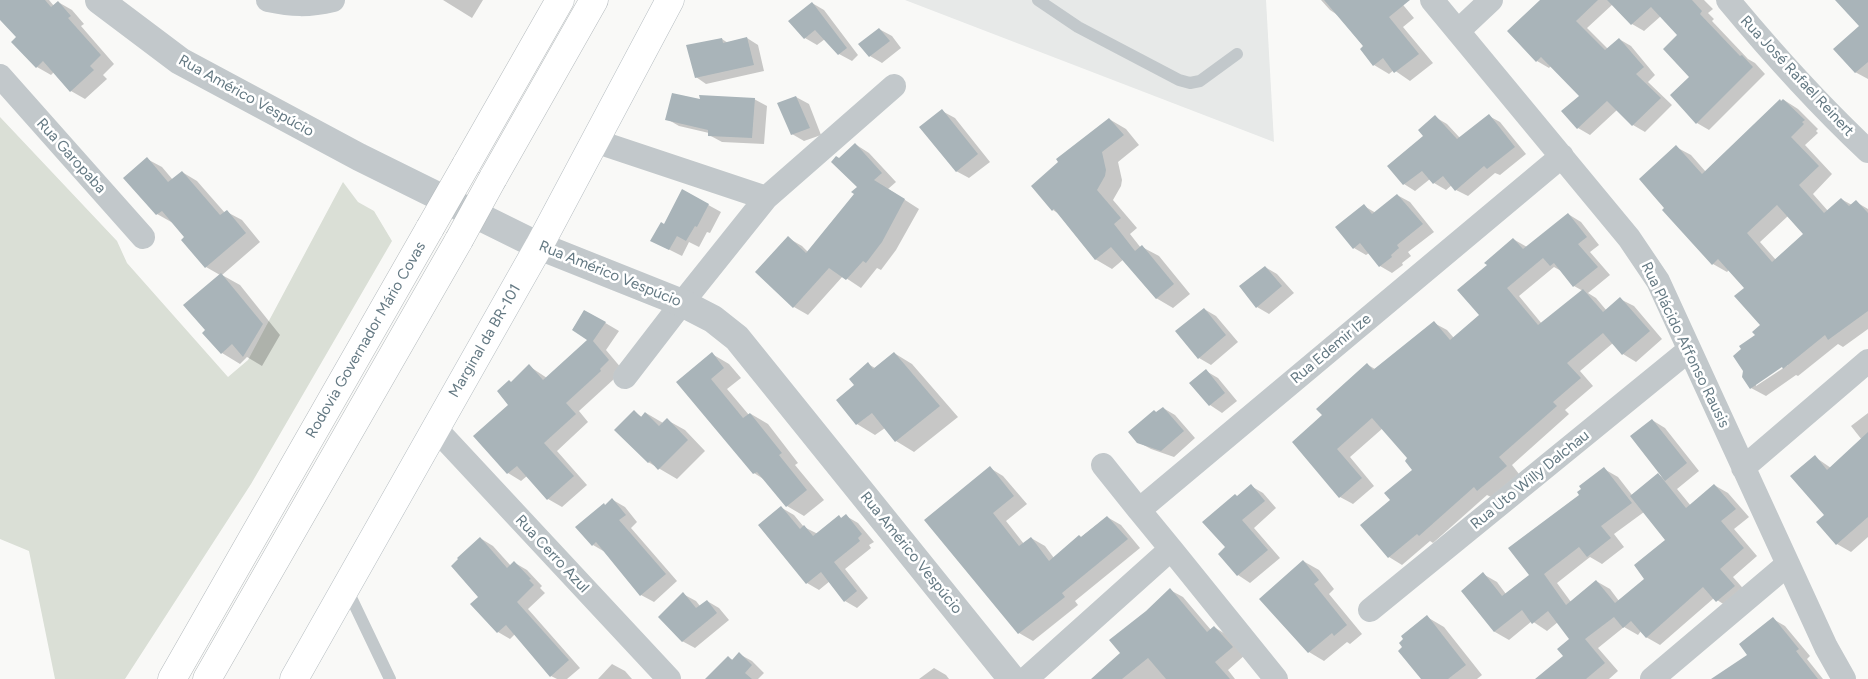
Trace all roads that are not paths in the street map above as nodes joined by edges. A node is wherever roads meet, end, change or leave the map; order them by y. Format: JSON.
{"nodes":[{"id":1,"x":99,"y":0,"type":"edge"},
{"id":2,"x":268,"y":0,"type":"edge"},
{"id":3,"x":333,"y":0,"type":"edge"},
{"id":4,"x":560,"y":0,"type":"edge"},
{"id":5,"x":594,"y":0,"type":"edge"},
{"id":6,"x":670,"y":0,"type":"edge"},
{"id":7,"x":1038,"y":0,"type":"edge"},
{"id":8,"x":1432,"y":0,"type":"edge"},
{"id":9,"x":1491,"y":0,"type":"edge"},
{"id":10,"x":1728,"y":0,"type":"edge"},
{"id":11,"x":1458,"y":31,"type":"junction"},
{"id":12,"x":1237,"y":54,"type":"dead end"},
{"id":13,"x":0,"y":76,"type":"edge"},
{"id":14,"x":894,"y":86,"type":"dead end"},
{"id":15,"x":595,"y":141,"type":"junction"},
{"id":16,"x":1868,"y":151,"type":"edge"},
{"id":17,"x":1562,"y":156,"type":"junction"},
{"id":18,"x":766,"y":198,"type":"junction"},
{"id":19,"x":143,"y":237,"type":"dead end"},
{"id":20,"x":539,"y":246,"type":"junction"},
{"id":21,"x":682,"y":302,"type":"junction"},
{"id":22,"x":1689,"y":350,"type":"junction"},
{"id":23,"x":1868,"y":361,"type":"edge"},
{"id":24,"x":625,"y":377,"type":"dead end"},
{"id":25,"x":435,"y":428,"type":"junction"},
{"id":26,"x":1103,"y":465,"type":"dead end"},
{"id":27,"x":1743,"y":468,"type":"junction"},
{"id":28,"x":1139,"y":510,"type":"junction"},
{"id":29,"x":1171,"y":549,"type":"junction"},
{"id":30,"x":1788,"y":564,"type":"junction"},
{"id":31,"x":346,"y":587,"type":"junction"},
{"id":32,"x":1370,"y":610,"type":"dead end"},
{"id":33,"x":172,"y":679,"type":"edge"},
{"id":34,"x":207,"y":679,"type":"edge"},
{"id":35,"x":294,"y":679,"type":"edge"},
{"id":36,"x":390,"y":679,"type":"edge"},
{"id":37,"x":669,"y":679,"type":"edge"},
{"id":38,"x":1012,"y":679,"type":"edge"},
{"id":39,"x":1026,"y":679,"type":"edge"},
{"id":40,"x":1276,"y":679,"type":"edge"},
{"id":41,"x":1652,"y":679,"type":"edge"},
{"id":42,"x":1844,"y":679,"type":"edge"}],
"edges":[{"from":1,"to":20,"type":"street","name":"Rua Américo Vespúcio"},
{"from":2,"to":3,"type":"street"},
{"from":4,"to":33,"type":"main road","name":"Rodovia Governador Mário Covas","bridge":true},
{"from":5,"to":34,"type":"main road","name":"Rodovia Governador Mário Covas","bridge":true},
{"from":6,"to":15,"type":"main road","name":"Marginal da BR-101"},
{"from":7,"to":12,"type":"lane"},
{"from":8,"to":11,"type":"street","name":"Rua Plácido Affonso Rausis"},
{"from":9,"to":11,"type":"street"},
{"from":10,"to":16,"type":"street","name":"Rua José Rafael Reinert"},
{"from":11,"to":17,"type":"street","name":"Rua Plácido Affonso Rausis"},
{"from":13,"to":19,"type":"street","name":"Rua Garopaba"},
{"from":14,"to":18,"type":"street"},
{"from":15,"to":18,"type":"street"},
{"from":15,"to":20,"type":"main road","name":"Marginal da BR-101"},
{"from":17,"to":22,"type":"street","name":"Rua Plácido Affonso Rausis"},
{"from":17,"to":28,"type":"street","name":"Rua Edemir Ize"},
{"from":18,"to":21,"type":"street"},
{"from":20,"to":21,"type":"street","name":"Rua Américo Vespúcio"},
{"from":20,"to":25,"type":"main road","name":"Marginal da BR-101"},
{"from":21,"to":24,"type":"street"},
{"from":21,"to":38,"type":"street","name":"Rua Américo Vespúcio"},
{"from":22,"to":27,"type":"street","name":"Rua Plácido Affonso Rausis"},
{"from":22,"to":32,"type":"street","name":"Rua Uto Willy Dalchau"},
{"from":23,"to":27,"type":"street"},
{"from":25,"to":31,"type":"main road","name":"Marginal da BR-101"},
{"from":25,"to":37,"type":"street","name":"Rua Cerro Azul"},
{"from":26,"to":28,"type":"street"},
{"from":27,"to":30,"type":"street","name":"Rua Plácido Affonso Rausis"},
{"from":28,"to":29,"type":"street"},
{"from":29,"to":39,"type":"street"},
{"from":29,"to":40,"type":"street"},
{"from":30,"to":41,"type":"street"},
{"from":30,"to":42,"type":"street","name":"Rua Plácido Affonso Rausis"},
{"from":31,"to":35,"type":"main road","name":"Marginal da BR-101"},
{"from":31,"to":36,"type":"lane"}]}
